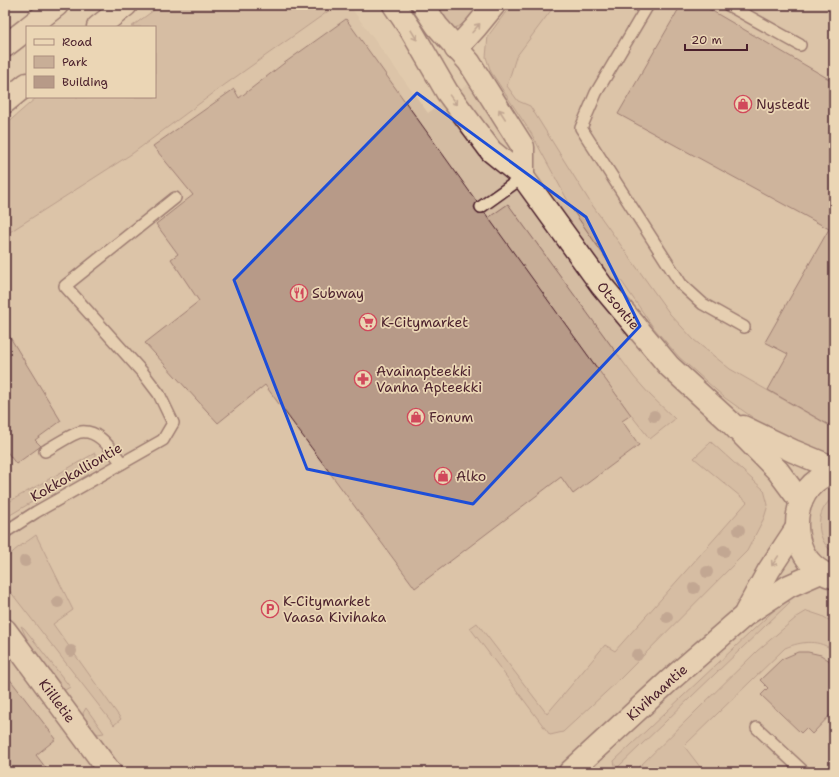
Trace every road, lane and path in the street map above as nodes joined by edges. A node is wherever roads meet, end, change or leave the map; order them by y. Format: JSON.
{"nodes":[{"id":1,"x":57,"y":5,"type":"edge"},
{"id":2,"x":126,"y":5,"type":"edge"},
{"id":3,"x":394,"y":5,"type":"edge"},
{"id":4,"x":423,"y":5,"type":"edge"},
{"id":5,"x":494,"y":5,"type":"edge"},
{"id":6,"x":648,"y":5,"type":"edge"},
{"id":7,"x":728,"y":5,"type":"edge"},
{"id":8,"x":30,"y":26,"type":"edge"},
{"id":9,"x":99,"y":26,"type":"edge"},
{"id":10,"x":26,"y":30,"type":"edge"},
{"id":11,"x":5,"y":46,"type":"edge"},
{"id":12,"x":800,"y":46,"type":"dead end"},
{"id":13,"x":456,"y":49,"type":"junction"},
{"id":14,"x":432,"y":66,"type":"junction"},
{"id":15,"x":26,"y":85,"type":"edge"},
{"id":16,"x":5,"y":102,"type":"edge"},
{"id":17,"x":524,"y":177,"type":"junction"},
{"id":18,"x":175,"y":198,"type":"dead end"},
{"id":19,"x":481,"y":207,"type":"dead end"},
{"id":20,"x":744,"y":327,"type":"dead end"},
{"id":21,"x":729,"y":420,"type":"junction"},
{"id":22,"x":45,"y":451,"type":"dead end"},
{"id":23,"x":122,"y":463,"type":"junction"},
{"id":24,"x":834,"y":470,"type":"edge"},
{"id":25,"x":801,"y":502,"type":"junction"},
{"id":26,"x":796,"y":529,"type":"junction"},
{"id":27,"x":5,"y":532,"type":"edge"},
{"id":28,"x":827,"y":575,"type":"edge"},
{"id":29,"x":745,"y":615,"type":"junction"},
{"id":30,"x":5,"y":630,"type":"edge"},
{"id":31,"x":757,"y":728,"type":"dead end"},
{"id":32,"x":110,"y":772,"type":"edge"},
{"id":33,"x":570,"y":772,"type":"edge"},
{"id":34,"x":804,"y":772,"type":"edge"}],
"edges":[{"from":1,"to":8,"type":"main road"},
{"from":2,"to":9,"type":"main road"},
{"from":3,"to":14,"type":"main road","name":"Otsontie","one_way":true},
{"from":4,"to":13,"type":"main road"},
{"from":13,"to":5,"type":"main road","one_way":true},
{"from":6,"to":20,"type":"lane"},
{"from":7,"to":12,"type":"lane"},
{"from":10,"to":11,"type":"main road"},
{"from":13,"to":14,"type":"main road"},
{"from":17,"to":13,"type":"main road","one_way":true},
{"from":14,"to":17,"type":"main road","name":"Otsontie","one_way":true},
{"from":15,"to":16,"type":"main road"},
{"from":17,"to":19,"type":"lane"},
{"from":17,"to":21,"type":"main road","name":"Otsontie"},
{"from":18,"to":23,"type":"lane","name":"Kokkokalliontie"},
{"from":21,"to":24,"type":"main road","name":"Otsontie"},
{"from":21,"to":25,"type":"main road","name":"Otsontie"},
{"from":22,"to":23,"type":"lane"},
{"from":23,"to":27,"type":"lane","name":"Kokkokalliontie"},
{"from":24,"to":25,"type":"main road"},
{"from":25,"to":26,"type":"main road"},
{"from":26,"to":28,"type":"main road"},
{"from":26,"to":29,"type":"main road","name":"Kivihaantie","one_way":true},
{"from":28,"to":29,"type":"main road","name":"Kivihaantie"},
{"from":29,"to":33,"type":"main road","name":"Kivihaantie"},
{"from":30,"to":32,"type":"main road","name":"Kiilletie"},
{"from":31,"to":34,"type":"lane"}]}
